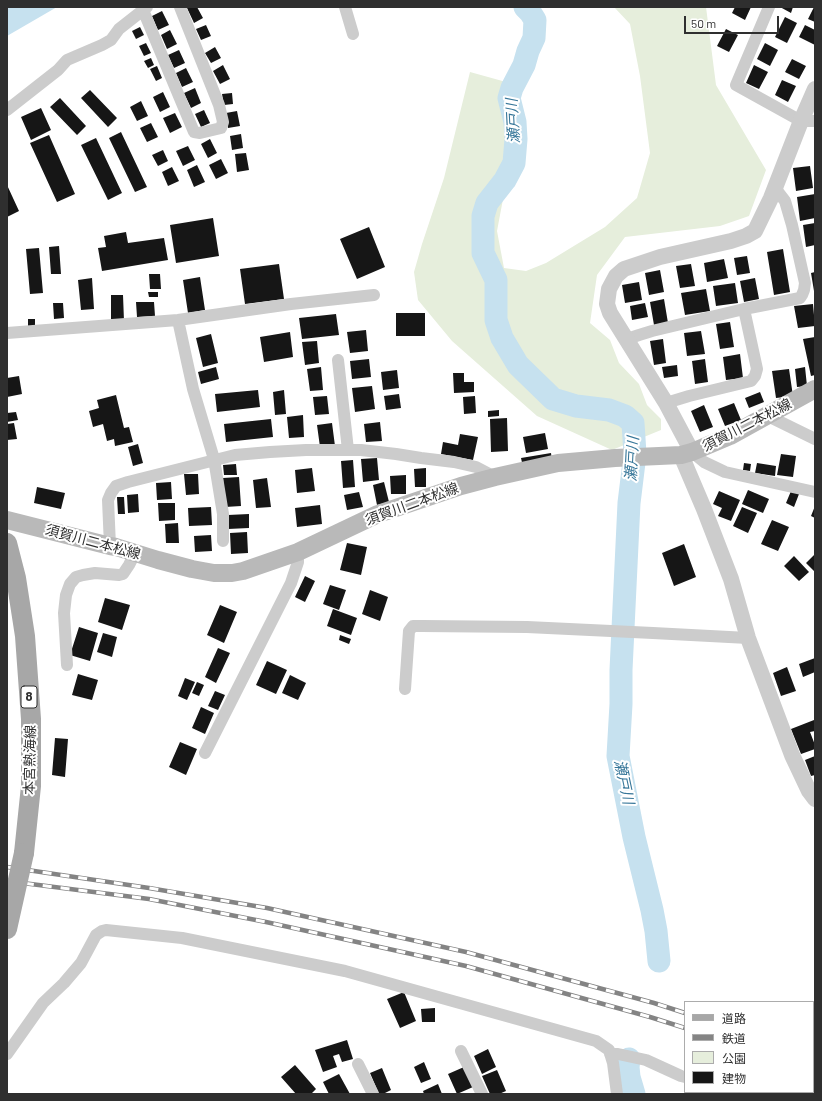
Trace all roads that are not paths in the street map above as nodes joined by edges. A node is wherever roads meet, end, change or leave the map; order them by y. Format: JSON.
{"nodes":[{"id":1,"x":180,"y":7,"type":"edge"},
{"id":2,"x":345,"y":7,"type":"edge"},
{"id":3,"x":769,"y":7,"type":"edge"},
{"id":4,"x":145,"y":9,"type":"edge"},
{"id":5,"x":352,"y":34,"type":"dead end"},
{"id":6,"x":815,"y":90,"type":"edge"},
{"id":7,"x":7,"y":110,"type":"edge"},
{"id":8,"x":808,"y":121,"type":"edge"},
{"id":9,"x":775,"y":188,"type":"junction"},
{"id":10,"x":374,"y":295,"type":"dead end"},
{"id":11,"x":744,"y":309,"type":"junction"},
{"id":12,"x":178,"y":320,"type":"junction"},
{"id":13,"x":7,"y":333,"type":"edge"},
{"id":14,"x":627,"y":341,"type":"junction"},
{"id":15,"x":338,"y":360,"type":"dead end"},
{"id":16,"x":815,"y":389,"type":"edge"},
{"id":17,"x":666,"y":403,"type":"junction"},
{"id":18,"x":766,"y":415,"type":"junction"},
{"id":19,"x":815,"y":439,"type":"edge"},
{"id":20,"x":348,"y":450,"type":"junction"},
{"id":21,"x":680,"y":454,"type":"junction"},
{"id":22,"x":214,"y":459,"type":"junction"},
{"id":23,"x":495,"y":477,"type":"junction"},
{"id":24,"x":815,"y":492,"type":"edge"},
{"id":25,"x":7,"y":520,"type":"edge"},
{"id":26,"x":223,"y":541,"type":"dead end"},
{"id":27,"x":7,"y":543,"type":"edge"},
{"id":28,"x":110,"y":546,"type":"junction"},
{"id":29,"x":298,"y":552,"type":"junction"},
{"id":30,"x":135,"y":553,"type":"junction"},
{"id":31,"x":748,"y":638,"type":"junction"},
{"id":32,"x":67,"y":666,"type":"dead end"},
{"id":33,"x":405,"y":689,"type":"dead end"},
{"id":34,"x":205,"y":753,"type":"dead end"},
{"id":35,"x":815,"y":799,"type":"edge"},
{"id":36,"x":7,"y":929,"type":"edge"},
{"id":37,"x":461,"y":1051,"type":"dead end"},
{"id":38,"x":7,"y":1054,"type":"edge"},
{"id":39,"x":610,"y":1054,"type":"junction"},
{"id":40,"x":358,"y":1064,"type":"dead end"},
{"id":41,"x":684,"y":1077,"type":"edge"},
{"id":42,"x":373,"y":1094,"type":"edge"},
{"id":43,"x":482,"y":1094,"type":"edge"},
{"id":44,"x":617,"y":1094,"type":"edge"}],
"edges":[{"from":1,"to":4,"type":"street"},
{"from":2,"to":5,"type":"street"},
{"from":3,"to":8,"type":"street"},
{"from":4,"to":7,"type":"street"},
{"from":6,"to":8,"type":"street"},
{"from":8,"to":9,"type":"street"},
{"from":9,"to":11,"type":"street"},
{"from":9,"to":14,"type":"street"},
{"from":10,"to":12,"type":"street"},
{"from":11,"to":14,"type":"street"},
{"from":11,"to":17,"type":"street"},
{"from":12,"to":13,"type":"street"},
{"from":12,"to":22,"type":"street"},
{"from":14,"to":17,"type":"street"},
{"from":15,"to":20,"type":"street"},
{"from":16,"to":18,"type":"main road","name":"須賀川二本松線"},
{"from":17,"to":21,"type":"street"},
{"from":18,"to":19,"type":"street"},
{"from":18,"to":21,"type":"main road","name":"須賀川二本松線"},
{"from":20,"to":22,"type":"street"},
{"from":20,"to":23,"type":"street"},
{"from":21,"to":23,"type":"main road","name":"須賀川二本松線"},
{"from":21,"to":24,"type":"street"},
{"from":21,"to":31,"type":"street"},
{"from":22,"to":26,"type":"street"},
{"from":22,"to":28,"type":"street"},
{"from":23,"to":29,"type":"main road","name":"須賀川二本松線"},
{"from":25,"to":28,"type":"main road","name":"須賀川二本松線"},
{"from":27,"to":36,"type":"main road","name":"本宮熱海線","number":"8","bridge":true},
{"from":28,"to":30,"type":"main road","name":"須賀川二本松線"},
{"from":29,"to":30,"type":"main road","name":"須賀川二本松線"},
{"from":29,"to":34,"type":"street"},
{"from":30,"to":32,"type":"street"},
{"from":31,"to":33,"type":"street"},
{"from":31,"to":35,"type":"street"},
{"from":37,"to":43,"type":"street"},
{"from":38,"to":39,"type":"street"},
{"from":39,"to":41,"type":"street"},
{"from":39,"to":44,"type":"street"},
{"from":40,"to":42,"type":"street"}]}
